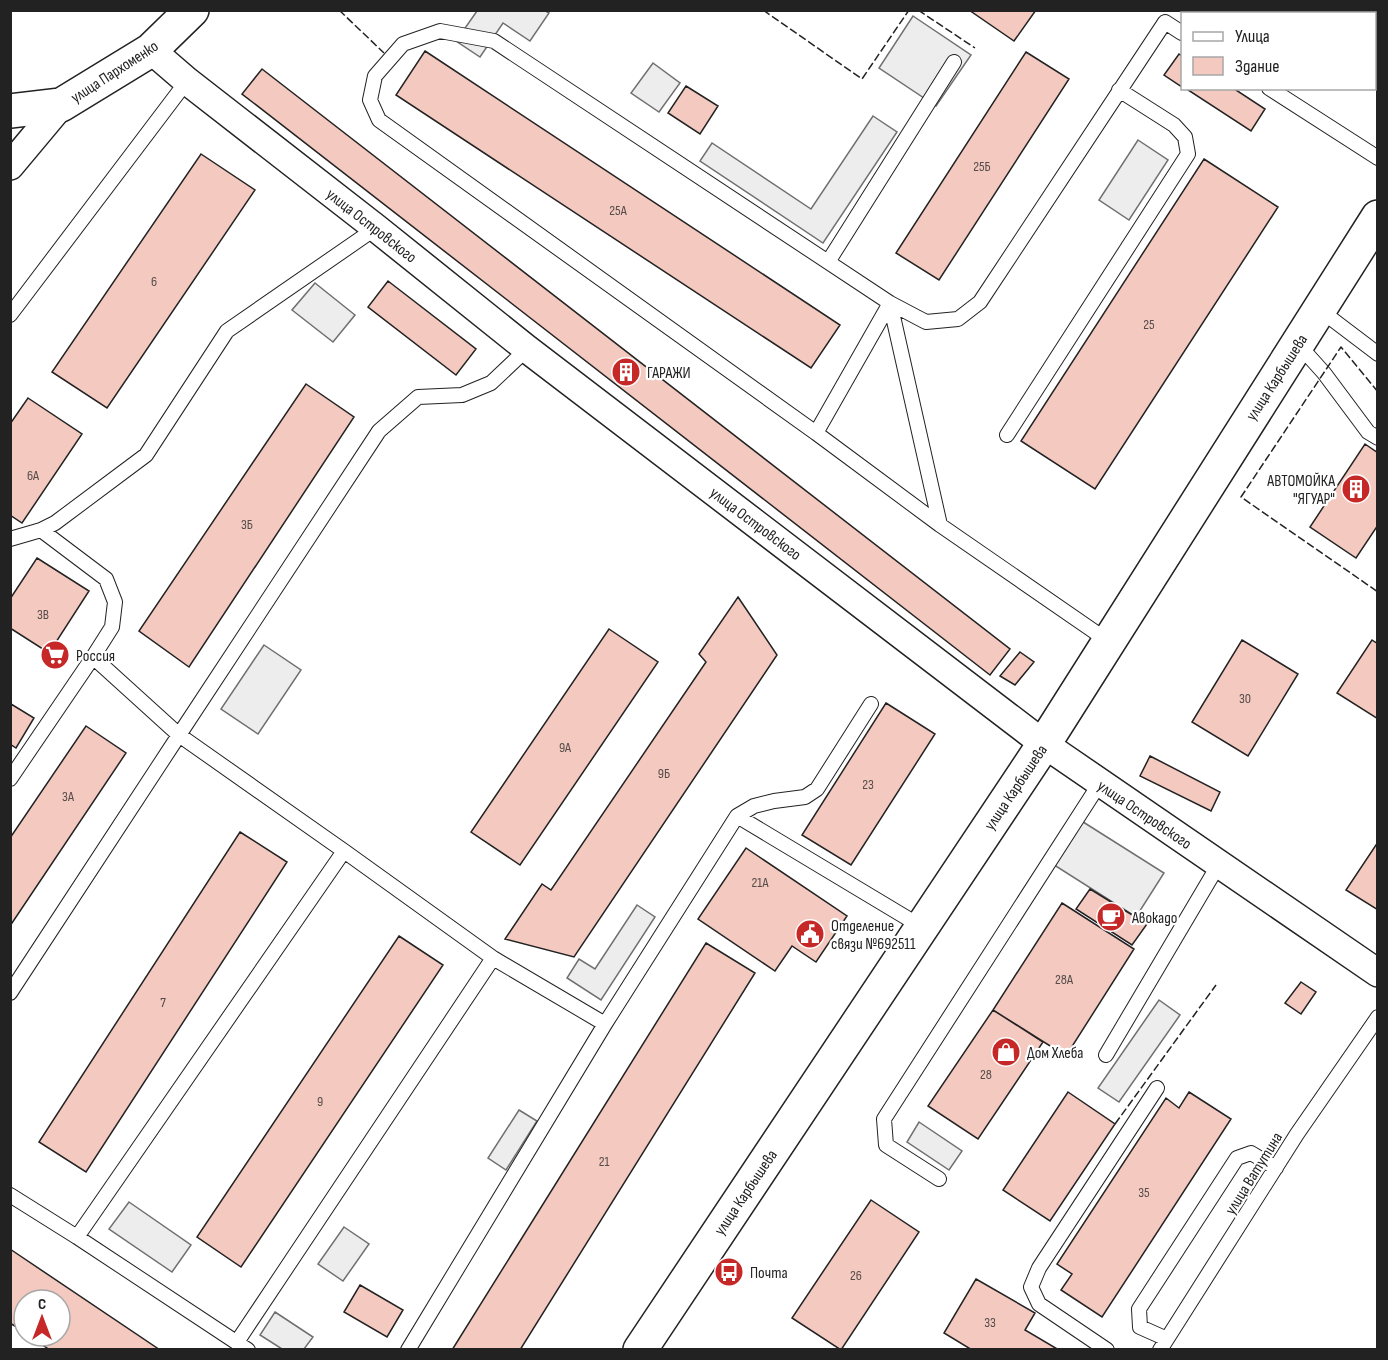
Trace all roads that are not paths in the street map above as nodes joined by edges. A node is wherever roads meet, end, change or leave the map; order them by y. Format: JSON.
{"nodes":[{"id":1,"x":192,"y":10,"type":"edge"},
{"id":2,"x":1168,"y":16,"type":"edge"},
{"id":3,"x":1181,"y":32,"type":"edge"},
{"id":4,"x":151,"y":51,"type":"junction"},
{"id":5,"x":954,"y":62,"type":"dead end"},
{"id":6,"x":187,"y":81,"type":"junction"},
{"id":7,"x":1119,"y":90,"type":"junction"},
{"id":8,"x":1272,"y":90,"type":"edge"},
{"id":9,"x":61,"y":105,"type":"junction"},
{"id":10,"x":10,"y":111,"type":"edge"},
{"id":11,"x":1377,"y":158,"type":"edge"},
{"id":12,"x":10,"y":166,"type":"edge"},
{"id":13,"x":1377,"y":217,"type":"edge"},
{"id":14,"x":376,"y":228,"type":"junction"},
{"id":15,"x":828,"y":262,"type":"junction"},
{"id":16,"x":890,"y":303,"type":"junction"},
{"id":17,"x":1320,"y":310,"type":"junction"},
{"id":18,"x":10,"y":315,"type":"edge"},
{"id":19,"x":1297,"y":343,"type":"junction"},
{"id":20,"x":527,"y":349,"type":"junction"},
{"id":21,"x":1377,"y":354,"type":"edge"},
{"id":22,"x":816,"y":433,"type":"junction"},
{"id":23,"x":1008,"y":435,"type":"dead end"},
{"id":24,"x":1377,"y":438,"type":"edge"},
{"id":25,"x":940,"y":525,"type":"junction"},
{"id":26,"x":41,"y":530,"type":"junction"},
{"id":27,"x":10,"y":539,"type":"edge"},
{"id":28,"x":1108,"y":641,"type":"junction"},
{"id":29,"x":93,"y":657,"type":"junction"},
{"id":30,"x":871,"y":704,"type":"dead end"},
{"id":31,"x":179,"y":735,"type":"junction"},
{"id":32,"x":1044,"y":744,"type":"junction"},
{"id":33,"x":10,"y":780,"type":"edge"},
{"id":34,"x":1100,"y":783,"type":"junction"},
{"id":35,"x":737,"y":816,"type":"junction"},
{"id":36,"x":344,"y":851,"type":"junction"},
{"id":37,"x":1219,"y":864,"type":"junction"},
{"id":38,"x":922,"y":927,"type":"junction"},
{"id":39,"x":493,"y":958,"type":"junction"},
{"id":40,"x":1377,"y":973,"type":"edge"},
{"id":41,"x":10,"y":993,"type":"edge"},
{"id":42,"x":1377,"y":1017,"type":"edge"},
{"id":43,"x":605,"y":1024,"type":"junction"},
{"id":44,"x":1106,"y":1055,"type":"dead end"},
{"id":45,"x":1157,"y":1088,"type":"dead end"},
{"id":46,"x":1276,"y":1168,"type":"junction"},
{"id":47,"x":939,"y":1179,"type":"dead end"},
{"id":48,"x":10,"y":1195,"type":"edge"},
{"id":49,"x":77,"y":1237,"type":"junction"},
{"id":50,"x":1163,"y":1344,"type":"edge"},
{"id":51,"x":242,"y":1346,"type":"edge"},
{"id":52,"x":408,"y":1350,"type":"edge"},
{"id":53,"x":640,"y":1350,"type":"edge"},
{"id":54,"x":1107,"y":1350,"type":"edge"}],
"edges":[{"from":1,"to":4,"type":"street","name":"улица Пархоменко"},
{"from":2,"to":3,"type":"lane"},
{"from":2,"to":7,"type":"lane"},
{"from":4,"to":6,"type":"street","name":"улица Островского"},
{"from":4,"to":9,"type":"street","name":"улица Пархоменко"},
{"from":5,"to":15,"type":"lane"},
{"from":6,"to":14,"type":"street","name":"улица Островского"},
{"from":6,"to":18,"type":"lane"},
{"from":7,"to":16,"type":"lane"},
{"from":7,"to":23,"type":"lane"},
{"from":8,"to":11,"type":"lane"},
{"from":9,"to":10,"type":"street"},
{"from":9,"to":12,"type":"street"},
{"from":13,"to":17,"type":"street","name":"улица Карбышева"},
{"from":14,"to":20,"type":"street","name":"улица Островского"},
{"from":14,"to":26,"type":"lane"},
{"from":15,"to":16,"type":"lane"},
{"from":15,"to":22,"type":"lane"},
{"from":16,"to":22,"type":"lane"},
{"from":16,"to":25,"type":"lane"},
{"from":17,"to":19,"type":"street","name":"улица Карбышева"},
{"from":17,"to":21,"type":"lane"},
{"from":19,"to":24,"type":"lane"},
{"from":19,"to":28,"type":"street","name":"улица Карбышева"},
{"from":20,"to":31,"type":"lane"},
{"from":20,"to":32,"type":"street","name":"улица Островского"},
{"from":22,"to":25,"type":"lane"},
{"from":25,"to":28,"type":"lane"},
{"from":26,"to":27,"type":"lane"},
{"from":26,"to":29,"type":"lane"},
{"from":28,"to":32,"type":"street","name":"улица Карбышева"},
{"from":29,"to":31,"type":"lane"},
{"from":29,"to":33,"type":"lane"},
{"from":30,"to":35,"type":"lane"},
{"from":31,"to":36,"type":"lane"},
{"from":31,"to":41,"type":"lane"},
{"from":32,"to":34,"type":"street","name":"улица Островского"},
{"from":32,"to":38,"type":"street","name":"улица Карбышева"},
{"from":34,"to":37,"type":"street","name":"улица Островского"},
{"from":34,"to":47,"type":"lane"},
{"from":35,"to":38,"type":"lane"},
{"from":35,"to":43,"type":"lane"},
{"from":36,"to":39,"type":"lane"},
{"from":36,"to":49,"type":"lane"},
{"from":37,"to":40,"type":"street","name":"улица Островского"},
{"from":37,"to":44,"type":"lane"},
{"from":38,"to":53,"type":"street","name":"улица Карбышева"},
{"from":39,"to":43,"type":"lane"},
{"from":39,"to":51,"type":"lane"},
{"from":42,"to":46,"type":"lane","name":"улица Ватутина"},
{"from":43,"to":52,"type":"lane"},
{"from":45,"to":54,"type":"lane"},
{"from":46,"to":50,"type":"lane","name":"улица Ватутина"},
{"from":46,"to":50,"type":"lane"},
{"from":48,"to":49,"type":"lane"},
{"from":49,"to":51,"type":"lane"}]}
